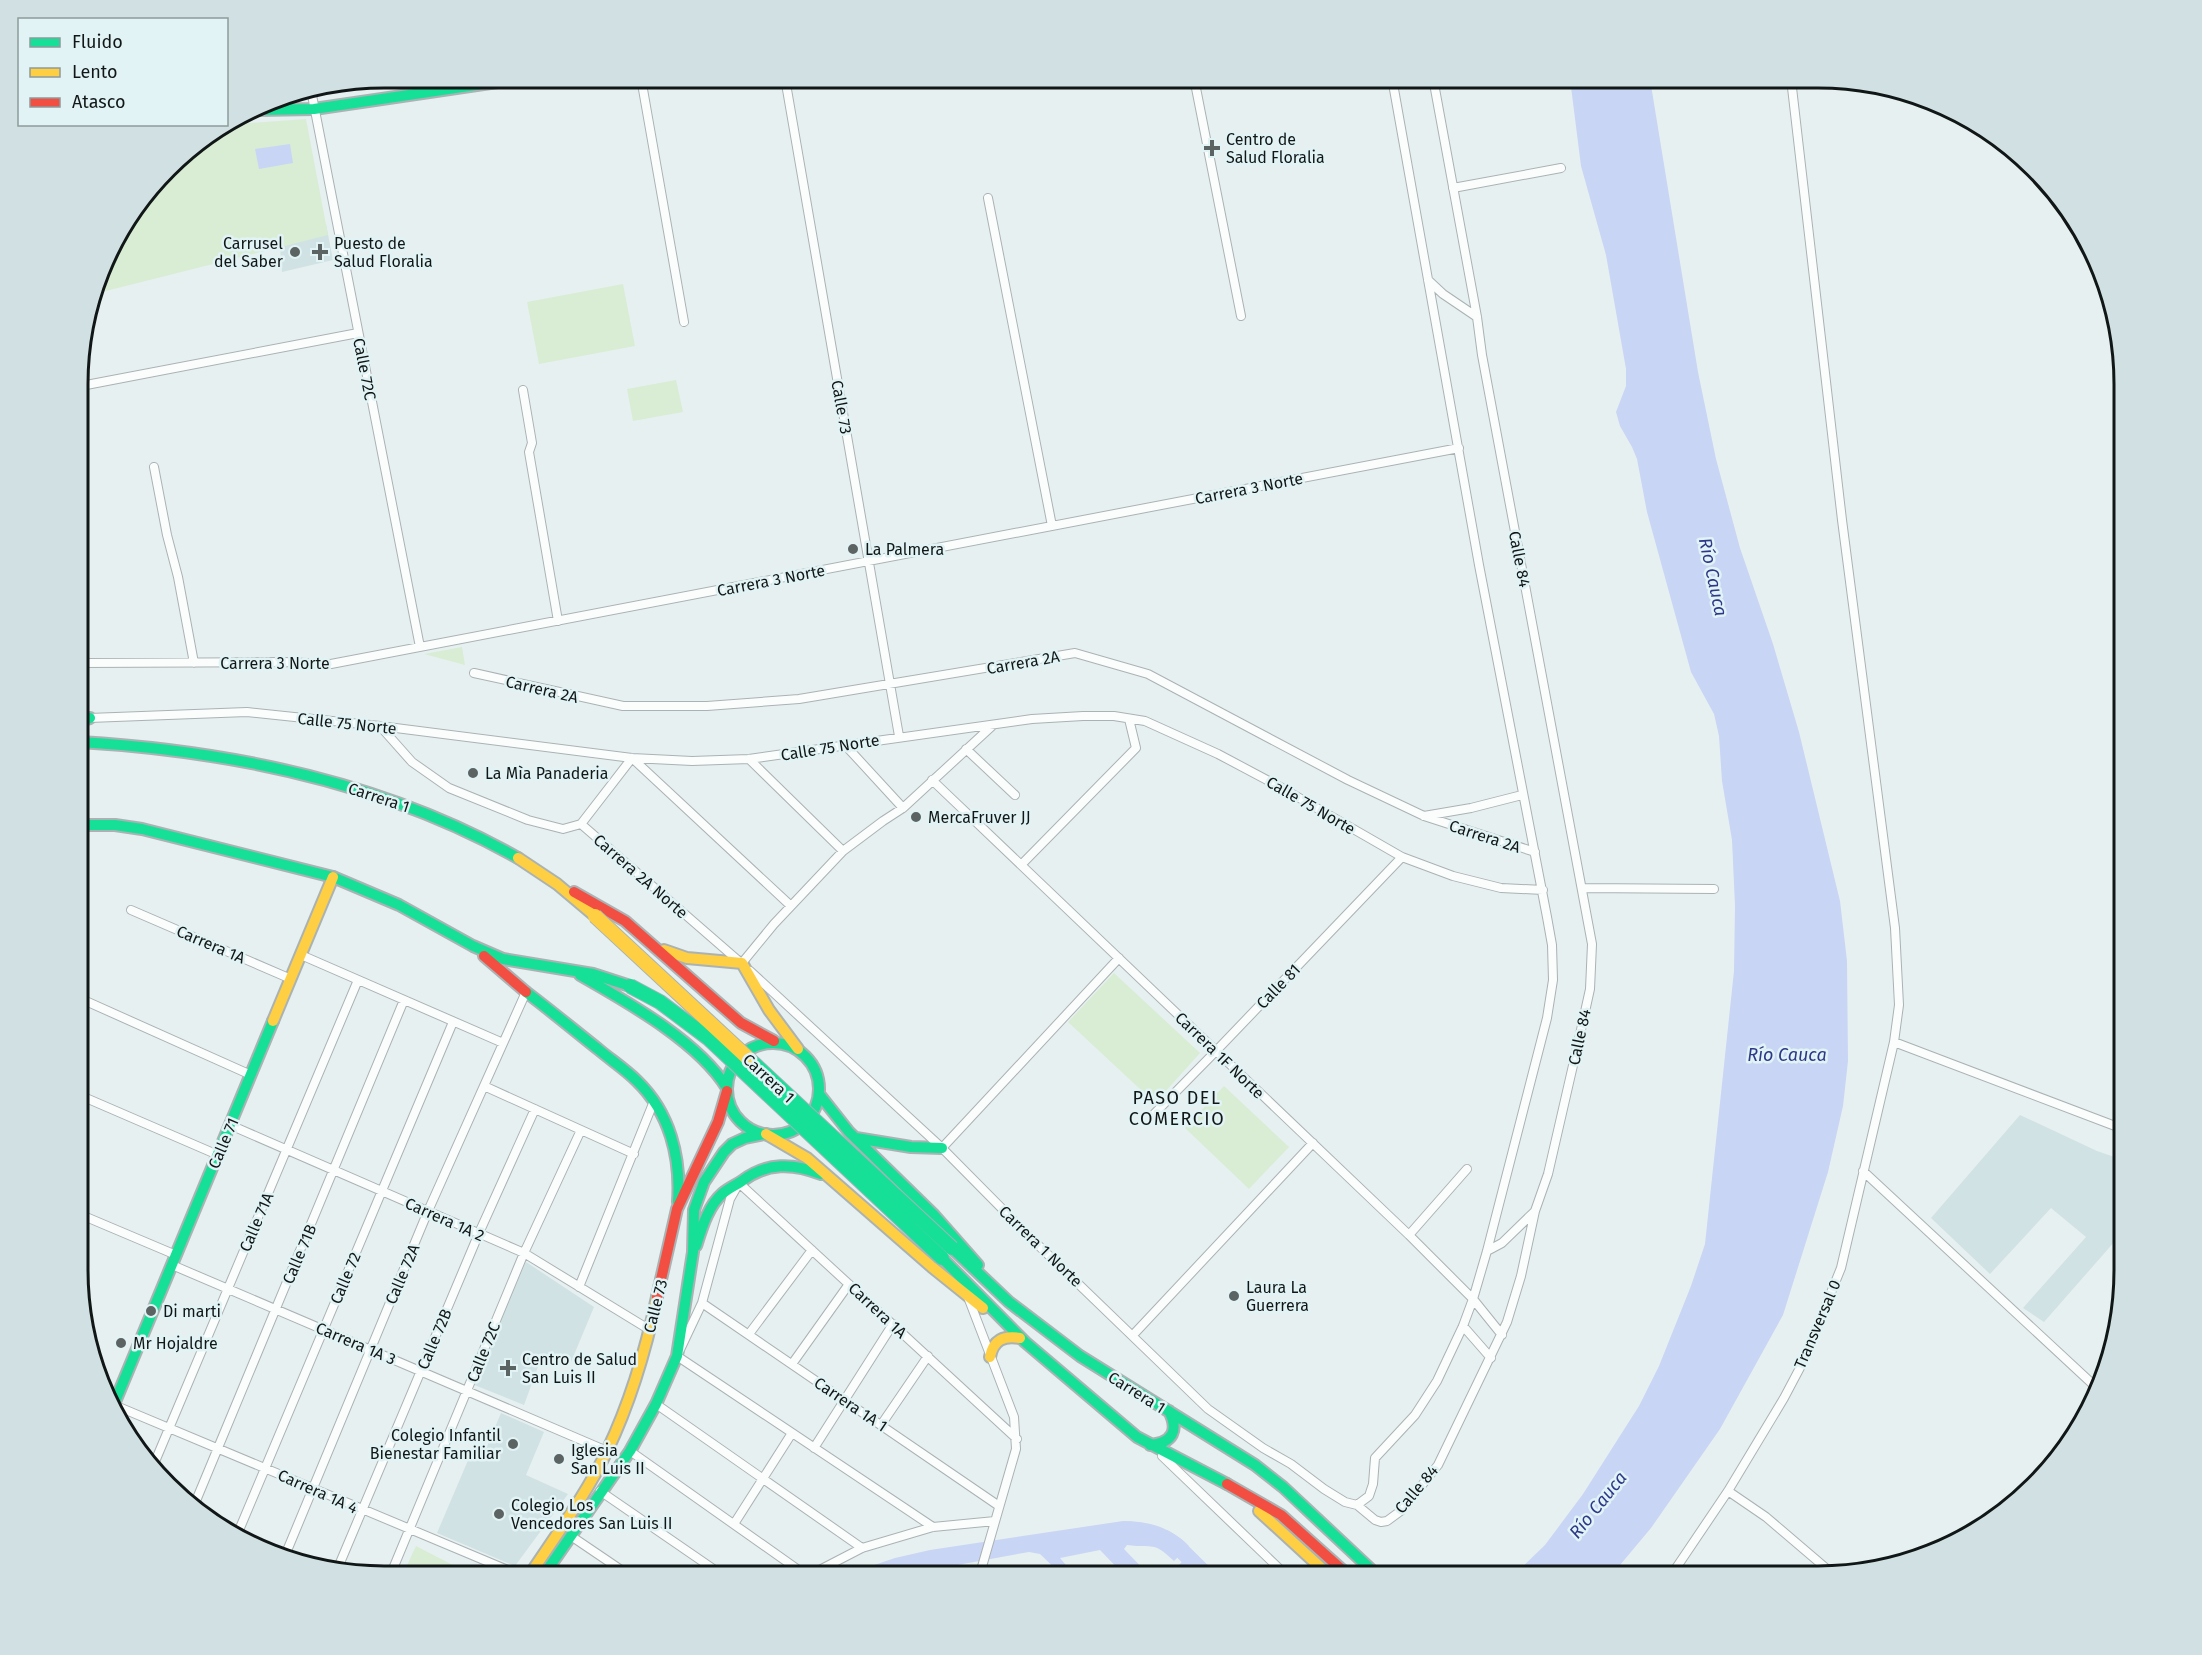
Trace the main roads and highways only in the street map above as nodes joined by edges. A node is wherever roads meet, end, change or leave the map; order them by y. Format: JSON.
{"nodes":[{"id":1,"x":454,"y":88,"type":"edge"},
{"id":2,"x":275,"y":109,"type":"edge"},
{"id":3,"x":88,"y":742,"type":"edge"},
{"id":4,"x":88,"y":825,"type":"edge"},
{"id":5,"x":333,"y":877,"type":"junction"},
{"id":6,"x":556,"y":883,"type":"junction"},
{"id":7,"x":472,"y":946,"type":"junction"},
{"id":8,"x":658,"y":948,"type":"junction"},
{"id":9,"x":572,"y":970,"type":"junction"},
{"id":10,"x":777,"y":1043,"type":"junction"},
{"id":11,"x":802,"y":1053,"type":"junction"},
{"id":12,"x":727,"y":1089,"type":"junction"},
{"id":13,"x":819,"y":1094,"type":"junction"},
{"id":14,"x":765,"y":1134,"type":"junction"},
{"id":15,"x":854,"y":1137,"type":"junction"},
{"id":16,"x":942,"y":1148,"type":"road end"},
{"id":17,"x":830,"y":1179,"type":"junction"},
{"id":18,"x":677,"y":1209,"type":"junction"},
{"id":19,"x":693,"y":1252,"type":"junction"},
{"id":20,"x":1009,"y":1302,"type":"junction"},
{"id":21,"x":1025,"y":1342,"type":"junction"},
{"id":22,"x":990,"y":1358,"type":"road end"},
{"id":23,"x":117,"y":1397,"type":"edge"},
{"id":24,"x":1169,"y":1412,"type":"junction"},
{"id":25,"x":1150,"y":1445,"type":"junction"},
{"id":26,"x":1218,"y":1481,"type":"junction"},
{"id":27,"x":535,"y":1566,"type":"edge"},
{"id":28,"x":550,"y":1566,"type":"edge"},
{"id":29,"x":1319,"y":1566,"type":"edge"},
{"id":30,"x":1338,"y":1566,"type":"edge"},
{"id":31,"x":1367,"y":1566,"type":"edge"}],
"edges":[{"from":1,"to":2,"type":"main road"},
{"from":3,"to":6,"type":"main road","name":"Carrera 1"},
{"from":4,"to":5,"type":"main road","name":"Carrera 1"},
{"from":5,"to":7,"type":"main road","name":"Carrera 1"},
{"from":5,"to":23,"type":"main road","name":"Calle 71"},
{"from":6,"to":8,"type":"main road"},
{"from":6,"to":20,"type":"main road","name":"Carrera 1","bridge":true},
{"from":7,"to":9,"type":"main road","name":"Carrera 1"},
{"from":7,"to":18,"type":"main road"},
{"from":8,"to":10,"type":"main road"},
{"from":8,"to":11,"type":"main road"},
{"from":9,"to":12,"type":"main road"},
{"from":9,"to":21,"type":"main road","name":"Carrera 1","bridge":true},
{"from":10,"to":11,"type":"main road"},
{"from":10,"to":12,"type":"main road"},
{"from":11,"to":13,"type":"main road"},
{"from":12,"to":14,"type":"main road"},
{"from":12,"to":18,"type":"main road","name":"Calle 73"},
{"from":13,"to":14,"type":"main road"},
{"from":13,"to":15,"type":"main road"},
{"from":14,"to":17,"type":"main road"},
{"from":14,"to":19,"type":"main road","name":"Calle 73"},
{"from":15,"to":16,"type":"main road"},
{"from":15,"to":20,"type":"main road"},
{"from":17,"to":19,"type":"main road"},
{"from":17,"to":21,"type":"main road"},
{"from":18,"to":27,"type":"main road","name":"Calle 73"},
{"from":19,"to":28,"type":"main road","name":"Calle 73"},
{"from":20,"to":24,"type":"main road","name":"Carrera 1"},
{"from":21,"to":22,"type":"main road"},
{"from":21,"to":25,"type":"main road","name":"Carrera 1"},
{"from":24,"to":25,"type":"main road"},
{"from":24,"to":31,"type":"main road","name":"Carrera 1"},
{"from":25,"to":26,"type":"main road","name":"Carrera 1"},
{"from":26,"to":29,"type":"main road"},
{"from":26,"to":30,"type":"main road","name":"Carrera 1"}]}
